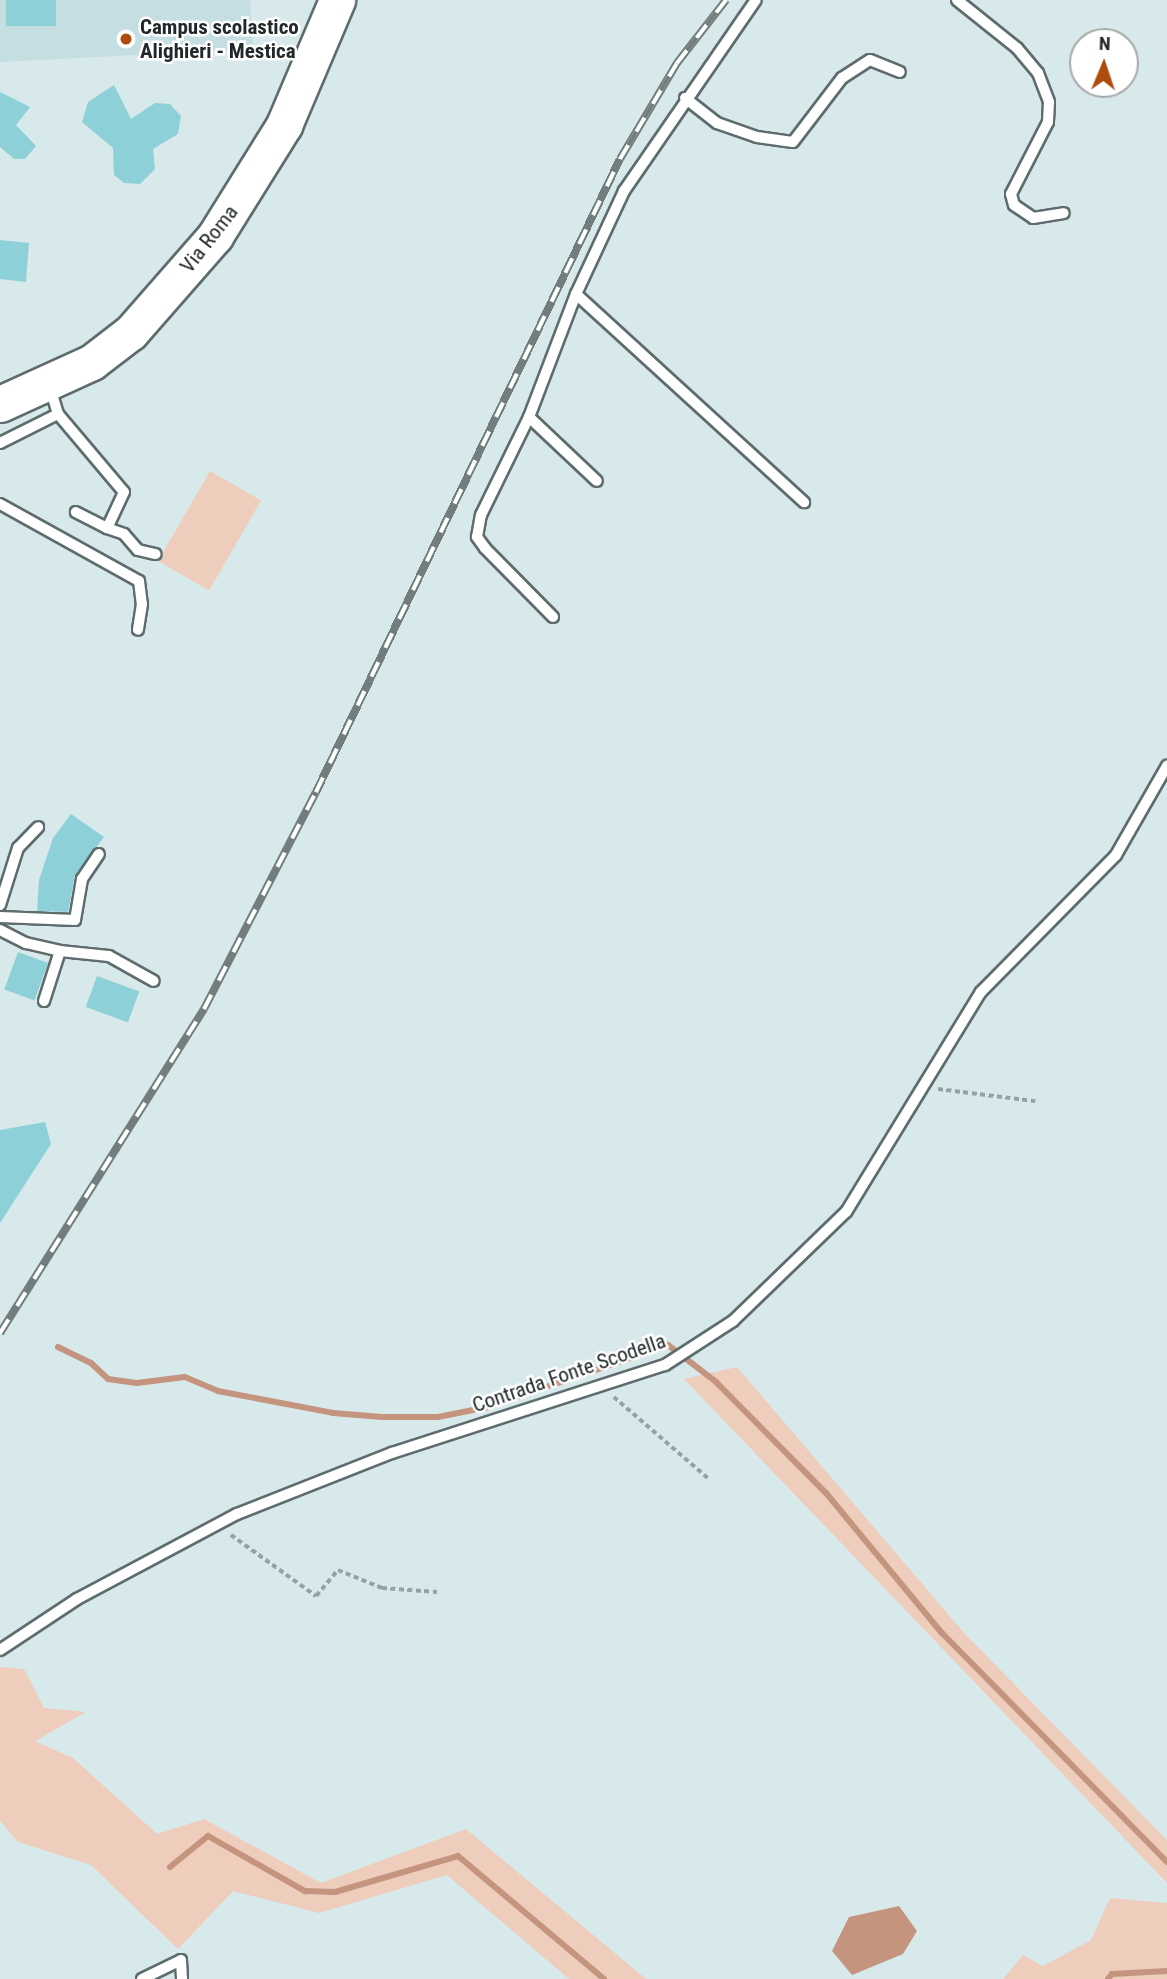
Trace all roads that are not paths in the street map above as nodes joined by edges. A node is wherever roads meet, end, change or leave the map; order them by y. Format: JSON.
{"nodes":[{"id":1,"x":337,"y":0,"type":"edge"},
{"id":2,"x":362,"y":0,"type":"edge"},
{"id":3,"x":755,"y":0,"type":"edge"},
{"id":4,"x":957,"y":0,"type":"edge"},
{"id":5,"x":900,"y":72,"type":"dead end"},
{"id":6,"x":309,"y":75,"type":"junction"},
{"id":7,"x":685,"y":98,"type":"junction"},
{"id":8,"x":1064,"y":213,"type":"dead end"},
{"id":9,"x":576,"y":294,"type":"junction"},
{"id":10,"x":54,"y":400,"type":"junction"},
{"id":11,"x":0,"y":404,"type":"edge"},
{"id":12,"x":529,"y":417,"type":"junction"},
{"id":13,"x":0,"y":443,"type":"edge"},
{"id":14,"x":597,"y":481,"type":"dead end"},
{"id":15,"x":804,"y":502,"type":"dead end"},
{"id":16,"x":0,"y":504,"type":"edge"},
{"id":17,"x":76,"y":512,"type":"dead end"},
{"id":18,"x":107,"y":528,"type":"junction"},
{"id":19,"x":156,"y":554,"type":"dead end"},
{"id":20,"x":553,"y":617,"type":"dead end"},
{"id":21,"x":138,"y":630,"type":"dead end"},
{"id":22,"x":1167,"y":766,"type":"edge"},
{"id":23,"x":38,"y":828,"type":"dead end"},
{"id":24,"x":99,"y":854,"type":"dead end"},
{"id":25,"x":0,"y":905,"type":"edge"},
{"id":26,"x":0,"y":917,"type":"edge"},
{"id":27,"x":0,"y":930,"type":"edge"},
{"id":28,"x":60,"y":951,"type":"junction"},
{"id":29,"x":154,"y":981,"type":"dead end"},
{"id":30,"x":44,"y":1001,"type":"dead end"},
{"id":31,"x":0,"y":1650,"type":"edge"},
{"id":32,"x":142,"y":1979,"type":"edge"},
{"id":33,"x":182,"y":1979,"type":"edge"}],
"edges":[{"from":1,"to":6,"type":"main road","name":"Via Roma"},
{"from":2,"to":6,"type":"main road"},
{"from":3,"to":7,"type":"lane"},
{"from":4,"to":8,"type":"lane"},
{"from":5,"to":7,"type":"lane"},
{"from":6,"to":10,"type":"main road","name":"Via Roma"},
{"from":7,"to":9,"type":"lane"},
{"from":9,"to":12,"type":"lane"},
{"from":9,"to":15,"type":"lane"},
{"from":10,"to":11,"type":"main road","name":"Via Roma"},
{"from":10,"to":13,"type":"lane"},
{"from":10,"to":18,"type":"lane"},
{"from":12,"to":14,"type":"lane"},
{"from":12,"to":20,"type":"lane"},
{"from":16,"to":21,"type":"lane"},
{"from":17,"to":18,"type":"lane"},
{"from":18,"to":19,"type":"lane"},
{"from":22,"to":31,"type":"lane","name":"Contrada Fonte Scodella"},
{"from":23,"to":25,"type":"lane"},
{"from":24,"to":26,"type":"lane"},
{"from":27,"to":28,"type":"lane"},
{"from":28,"to":29,"type":"lane"},
{"from":28,"to":30,"type":"lane"},
{"from":32,"to":33,"type":"lane"}]}
